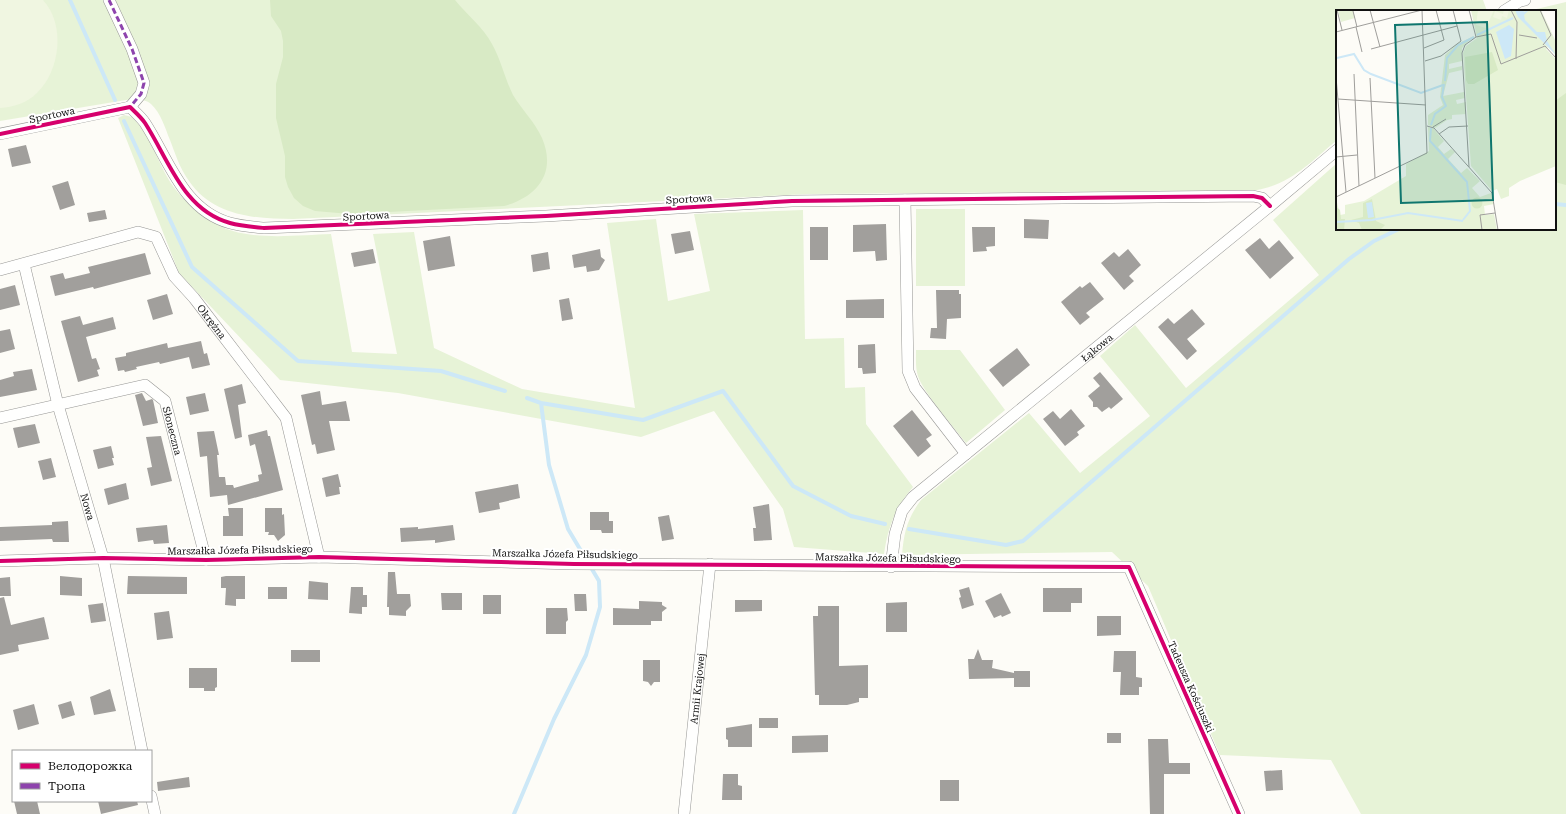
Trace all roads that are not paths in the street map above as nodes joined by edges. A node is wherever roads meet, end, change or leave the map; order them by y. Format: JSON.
{"nodes":[{"id":1,"x":110,"y":0,"type":"edge"},
{"id":2,"x":1525,"y":0,"type":"edge"},
{"id":3,"x":1506,"y":10,"type":"edge"},
{"id":4,"x":130,"y":107,"type":"junction"},
{"id":5,"x":0,"y":134,"type":"edge"},
{"id":6,"x":1336,"y":151,"type":"edge"},
{"id":7,"x":905,"y":200,"type":"junction"},
{"id":8,"x":1270,"y":206,"type":"junction"},
{"id":9,"x":24,"y":264,"type":"junction"},
{"id":10,"x":0,"y":270,"type":"edge"},
{"id":11,"x":58,"y":405,"type":"junction"},
{"id":12,"x":0,"y":418,"type":"edge"},
{"id":13,"x":966,"y":454,"type":"junction"},
{"id":14,"x":319,"y":557,"type":"junction"},
{"id":15,"x":103,"y":558,"type":"junction"},
{"id":16,"x":206,"y":560,"type":"junction"},
{"id":17,"x":0,"y":561,"type":"edge"},
{"id":18,"x":710,"y":564,"type":"junction"},
{"id":19,"x":891,"y":567,"type":"junction"},
{"id":20,"x":1129,"y":568,"type":"joint"},
{"id":21,"x":142,"y":750,"type":"edge"},
{"id":22,"x":152,"y":800,"type":"edge"},
{"id":23,"x":155,"y":814,"type":"edge"},
{"id":24,"x":684,"y":814,"type":"edge"},
{"id":25,"x":1239,"y":814,"type":"edge"}],
"edges":[{"from":1,"to":4,"type":"street"},
{"from":2,"to":3,"type":"street"},
{"from":4,"to":5,"type":"street","name":"Sportowa"},
{"from":4,"to":7,"type":"street","name":"Sportowa"},
{"from":6,"to":8,"type":"street","name":"Łąkowa"},
{"from":7,"to":8,"type":"street","name":"Sportowa"},
{"from":7,"to":13,"type":"street"},
{"from":8,"to":13,"type":"street","name":"Łąkowa"},
{"from":9,"to":10,"type":"street","name":"Okrężna"},
{"from":9,"to":11,"type":"street","name":"Nowa"},
{"from":9,"to":14,"type":"street","name":"Okrężna"},
{"from":11,"to":12,"type":"street","name":"Słoneczna"},
{"from":11,"to":15,"type":"street","name":"Nowa"},
{"from":11,"to":16,"type":"street","name":"Słoneczna"},
{"from":13,"to":19,"type":"street","name":"Łąkowa"},
{"from":14,"to":16,"type":"street","name":"Marszałka Józefa Piłsudskiego"},
{"from":14,"to":18,"type":"street","name":"Marszałka Józefa Piłsudskiego"},
{"from":15,"to":16,"type":"street","name":"Marszałka Józefa Piłsudskiego"},
{"from":15,"to":17,"type":"street","name":"Marszałka Józefa Piłsudskiego"},
{"from":15,"to":21,"type":"street","name":"Nowa"},
{"from":18,"to":19,"type":"street","name":"Marszałka Józefa Piłsudskiego"},
{"from":18,"to":24,"type":"street","name":"Armii Krajowej"},
{"from":19,"to":20,"type":"street","name":"Marszałka Józefa Piłsudskiego"},
{"from":20,"to":25,"type":"street","name":"Tadeusza Kościuszki"},
{"from":22,"to":23,"type":"street"}]}
